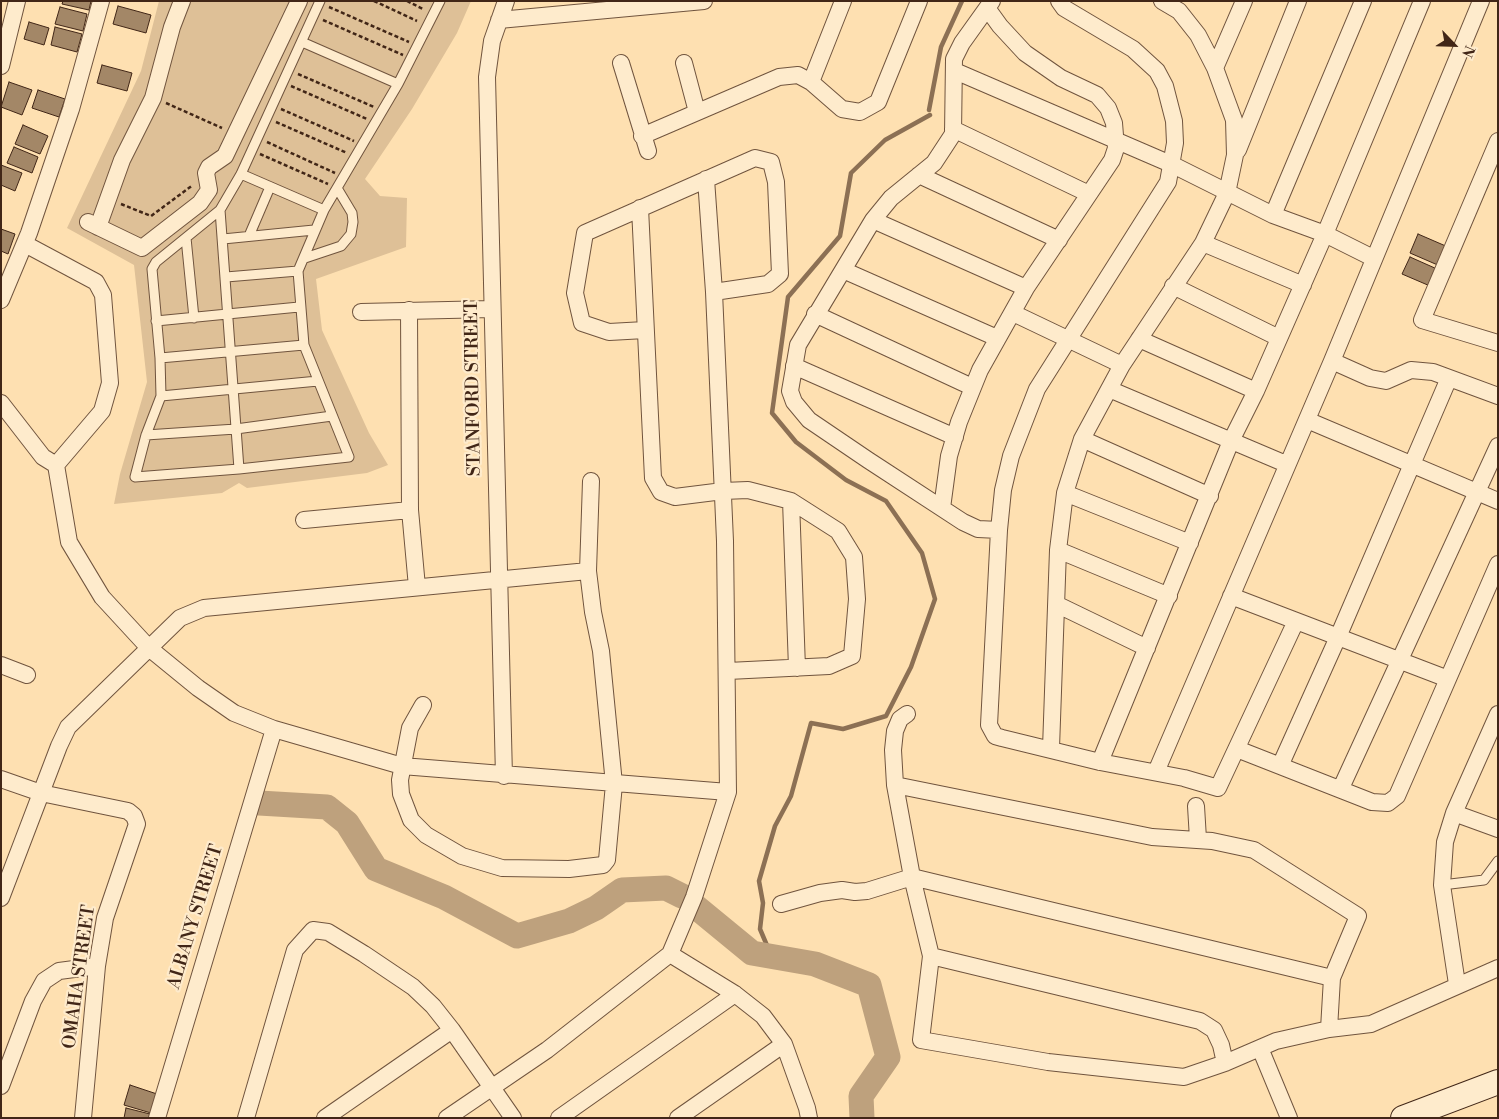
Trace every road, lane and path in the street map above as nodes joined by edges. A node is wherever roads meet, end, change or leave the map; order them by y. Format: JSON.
{"nodes":[{"id":1,"x":18,"y":1,"type":"edge"},
{"id":2,"x":101,"y":1,"type":"edge"},
{"id":3,"x":182,"y":1,"type":"edge"},
{"id":4,"x":299,"y":1,"type":"edge"},
{"id":5,"x":374,"y":1,"type":"edge"},
{"id":6,"x":406,"y":1,"type":"edge"},
{"id":7,"x":440,"y":1,"type":"edge"},
{"id":8,"x":506,"y":1,"type":"edge"},
{"id":9,"x":704,"y":1,"type":"edge"},
{"id":10,"x":844,"y":1,"type":"edge"},
{"id":11,"x":919,"y":1,"type":"edge"},
{"id":12,"x":1059,"y":1,"type":"edge"},
{"id":13,"x":1162,"y":1,"type":"edge"},
{"id":14,"x":1244,"y":1,"type":"edge"},
{"id":15,"x":1298,"y":1,"type":"edge"},
{"id":16,"x":1363,"y":1,"type":"edge"},
{"id":17,"x":1422,"y":1,"type":"edge"},
{"id":18,"x":1481,"y":1,"type":"edge"},
{"id":19,"x":320,"y":2,"type":"edge"},
{"id":20,"x":989,"y":4,"type":"edge"},
{"id":21,"x":1181,"y":6,"type":"edge"},
{"id":22,"x":434,"y":13,"type":"junction"},
{"id":23,"x":314,"y":16,"type":"junction"},
{"id":24,"x":500,"y":20,"type":"junction"},
{"id":25,"x":428,"y":25,"type":"junction"},
{"id":26,"x":302,"y":42,"type":"junction"},
{"id":27,"x":417,"y":46,"type":"junction"},
{"id":28,"x":411,"y":58,"type":"junction"},
{"id":29,"x":684,"y":63,"type":"dead end"},
{"id":30,"x":621,"y":64,"type":"dead end"},
{"id":31,"x":1,"y":66,"type":"edge"},
{"id":32,"x":1215,"y":68,"type":"junction"},
{"id":33,"x":289,"y":70,"type":"junction"},
{"id":34,"x":955,"y":71,"type":"junction"},
{"id":35,"x":811,"y":82,"type":"junction"},
{"id":36,"x":283,"y":83,"type":"junction"},
{"id":37,"x":398,"y":84,"type":"junction"},
{"id":38,"x":153,"y":98,"type":"junction"},
{"id":39,"x":273,"y":105,"type":"junction"},
{"id":40,"x":382,"y":110,"type":"junction"},
{"id":41,"x":697,"y":112,"type":"junction"},
{"id":42,"x":267,"y":118,"type":"junction"},
{"id":43,"x":375,"y":122,"type":"junction"},
{"id":44,"x":953,"y":129,"type":"junction"},
{"id":45,"x":235,"y":134,"type":"junction"},
{"id":46,"x":258,"y":138,"type":"junction"},
{"id":47,"x":1116,"y":140,"type":"junction"},
{"id":48,"x":1498,"y":141,"type":"edge"},
{"id":49,"x":362,"y":144,"type":"junction"},
{"id":50,"x":252,"y":150,"type":"junction"},
{"id":51,"x":1235,"y":155,"type":"junction"},
{"id":52,"x":355,"y":157,"type":"junction"},
{"id":53,"x":1173,"y":165,"type":"junction"},
{"id":54,"x":241,"y":174,"type":"junction"},
{"id":55,"x":207,"y":175,"type":"junction"},
{"id":56,"x":919,"y":175,"type":"junction"},
{"id":57,"x":344,"y":176,"type":"junction"},
{"id":58,"x":706,"y":180,"type":"junction"},
{"id":59,"x":270,"y":187,"type":"junction"},
{"id":60,"x":337,"y":188,"type":"junction"},
{"id":61,"x":1227,"y":192,"type":"junction"},
{"id":62,"x":1089,"y":194,"type":"junction"},
{"id":63,"x":108,"y":199,"type":"junction"},
{"id":64,"x":640,"y":208,"type":"junction"},
{"id":65,"x":220,"y":210,"type":"junction"},
{"id":66,"x":324,"y":210,"type":"junction"},
{"id":67,"x":1273,"y":215,"type":"junction"},
{"id":68,"x":873,"y":220,"type":"junction"},
{"id":69,"x":314,"y":230,"type":"junction"},
{"id":70,"x":1325,"y":234,"type":"junction"},
{"id":71,"x":249,"y":236,"type":"junction"},
{"id":72,"x":186,"y":238,"type":"junction"},
{"id":73,"x":223,"y":239,"type":"junction"},
{"id":74,"x":1059,"y":240,"type":"junction"},
{"id":75,"x":1203,"y":243,"type":"junction"},
{"id":76,"x":25,"y":244,"type":"junction"},
{"id":77,"x":305,"y":258,"type":"junction"},
{"id":78,"x":1373,"y":258,"type":"junction"},
{"id":79,"x":844,"y":270,"type":"junction"},
{"id":80,"x":298,"y":271,"type":"junction"},
{"id":81,"x":226,"y":277,"type":"junction"},
{"id":82,"x":1302,"y":285,"type":"junction"},
{"id":83,"x":1173,"y":286,"type":"junction"},
{"id":84,"x":1026,"y":288,"type":"junction"},
{"id":85,"x":714,"y":292,"type":"junction"},
{"id":86,"x":1,"y":300,"type":"edge"},
{"id":87,"x":299,"y":307,"type":"junction"},
{"id":88,"x":492,"y":309,"type":"junction"},
{"id":89,"x":409,"y":310,"type":"junction"},
{"id":90,"x":361,"y":312,"type":"dead end"},
{"id":91,"x":1013,"y":313,"type":"junction"},
{"id":92,"x":815,"y":314,"type":"junction"},
{"id":93,"x":227,"y":315,"type":"junction"},
{"id":94,"x":194,"y":318,"type":"junction"},
{"id":95,"x":156,"y":322,"type":"junction"},
{"id":96,"x":645,"y":330,"type":"junction"},
{"id":97,"x":997,"y":338,"type":"junction"},
{"id":98,"x":1069,"y":338,"type":"junction"},
{"id":99,"x":1279,"y":338,"type":"junction"},
{"id":100,"x":1139,"y":339,"type":"junction"},
{"id":101,"x":1497,"y":342,"type":"edge"},
{"id":102,"x":304,"y":345,"type":"junction"},
{"id":103,"x":229,"y":350,"type":"junction"},
{"id":104,"x":160,"y":358,"type":"junction"},
{"id":105,"x":1332,"y":361,"type":"junction"},
{"id":106,"x":1122,"y":364,"type":"junction"},
{"id":107,"x":794,"y":366,"type":"junction"},
{"id":108,"x":1449,"y":378,"type":"junction"},
{"id":109,"x":318,"y":381,"type":"junction"},
{"id":110,"x":972,"y":387,"type":"junction"},
{"id":111,"x":232,"y":388,"type":"junction"},
{"id":112,"x":1109,"y":389,"type":"junction"},
{"id":113,"x":1256,"y":391,"type":"junction"},
{"id":114,"x":161,"y":396,"type":"junction"},
{"id":115,"x":1498,"y":396,"type":"edge"},
{"id":116,"x":1,"y":403,"type":"edge"},
{"id":117,"x":332,"y":416,"type":"junction"},
{"id":118,"x":1307,"y":420,"type":"junction"},
{"id":119,"x":236,"y":429,"type":"junction"},
{"id":120,"x":146,"y":435,"type":"junction"},
{"id":121,"x":955,"y":437,"type":"junction"},
{"id":122,"x":1082,"y":439,"type":"junction"},
{"id":123,"x":1231,"y":441,"type":"junction"},
{"id":124,"x":1498,"y":446,"type":"edge"},
{"id":125,"x":1286,"y":464,"type":"junction"},
{"id":126,"x":1411,"y":464,"type":"junction"},
{"id":127,"x":56,"y":465,"type":"junction"},
{"id":128,"x":238,"y":469,"type":"junction"},
{"id":129,"x":591,"y":481,"type":"dead end"},
{"id":130,"x":723,"y":491,"type":"junction"},
{"id":131,"x":1476,"y":492,"type":"junction"},
{"id":132,"x":1065,"y":493,"type":"junction"},
{"id":133,"x":1210,"y":496,"type":"junction"},
{"id":134,"x":790,"y":501,"type":"junction"},
{"id":135,"x":1498,"y":501,"type":"edge"},
{"id":136,"x":942,"y":508,"type":"junction"},
{"id":137,"x":410,"y":510,"type":"junction"},
{"id":138,"x":304,"y":520,"type":"dead end"},
{"id":139,"x":999,"y":530,"type":"junction"},
{"id":140,"x":1190,"y":544,"type":"junction"},
{"id":141,"x":1058,"y":550,"type":"junction"},
{"id":142,"x":1498,"y":564,"type":"edge"},
{"id":143,"x":588,"y":571,"type":"junction"},
{"id":144,"x":498,"y":579,"type":"junction"},
{"id":145,"x":417,"y":587,"type":"junction"},
{"id":146,"x":1169,"y":596,"type":"junction"},
{"id":147,"x":1231,"y":596,"type":"junction"},
{"id":148,"x":1058,"y":605,"type":"junction"},
{"id":149,"x":1296,"y":621,"type":"junction"},
{"id":150,"x":1338,"y":637,"type":"junction"},
{"id":151,"x":149,"y":648,"type":"junction"},
{"id":152,"x":1147,"y":648,"type":"junction"},
{"id":153,"x":1400,"y":661,"type":"junction"},
{"id":154,"x":1,"y":665,"type":"edge"},
{"id":155,"x":797,"y":668,"type":"junction"},
{"id":156,"x":728,"y":671,"type":"junction"},
{"id":157,"x":27,"y":675,"type":"dead end"},
{"id":158,"x":1448,"y":679,"type":"junction"},
{"id":159,"x":423,"y":704,"type":"dead end"},
{"id":160,"x":907,"y":714,"type":"dead end"},
{"id":161,"x":1498,"y":714,"type":"edge"},
{"id":162,"x":274,"y":729,"type":"junction"},
{"id":163,"x":1051,"y":748,"type":"junction"},
{"id":164,"x":1237,"y":749,"type":"junction"},
{"id":165,"x":1100,"y":762,"type":"junction"},
{"id":166,"x":402,"y":766,"type":"junction"},
{"id":167,"x":1280,"y":766,"type":"junction"},
{"id":168,"x":1156,"y":772,"type":"junction"},
{"id":169,"x":504,"y":776,"type":"junction"},
{"id":170,"x":1,"y":779,"type":"edge"},
{"id":171,"x":614,"y":784,"type":"junction"},
{"id":172,"x":895,"y":785,"type":"junction"},
{"id":173,"x":1341,"y":788,"type":"junction"},
{"id":174,"x":728,"y":792,"type":"junction"},
{"id":175,"x":41,"y":793,"type":"junction"},
{"id":176,"x":1196,"y":806,"type":"dead end"},
{"id":177,"x":1454,"y":813,"type":"junction"},
{"id":178,"x":1498,"y":829,"type":"edge"},
{"id":179,"x":1198,"y":839,"type":"junction"},
{"id":180,"x":1498,"y":861,"type":"edge"},
{"id":181,"x":912,"y":877,"type":"junction"},
{"id":182,"x":1442,"y":885,"type":"junction"},
{"id":183,"x":1,"y":898,"type":"edge"},
{"id":184,"x":781,"y":904,"type":"dead end"},
{"id":185,"x":670,"y":954,"type":"junction"},
{"id":186,"x":931,"y":956,"type":"junction"},
{"id":187,"x":98,"y":966,"type":"junction"},
{"id":188,"x":1498,"y":968,"type":"edge"},
{"id":189,"x":1332,"y":978,"type":"junction"},
{"id":190,"x":1457,"y":984,"type":"junction"},
{"id":191,"x":735,"y":994,"type":"junction"},
{"id":192,"x":1329,"y":1028,"type":"junction"},
{"id":193,"x":452,"y":1030,"type":"junction"},
{"id":194,"x":784,"y":1044,"type":"junction"},
{"id":195,"x":1260,"y":1048,"type":"junction"},
{"id":196,"x":1225,"y":1063,"type":"junction"},
{"id":197,"x":1498,"y":1082,"type":"edge"},
{"id":198,"x":1,"y":1086,"type":"edge"},
{"id":199,"x":492,"y":1086,"type":"junction"},
{"id":200,"x":808,"y":1113,"type":"edge"},
{"id":201,"x":83,"y":1118,"type":"edge"},
{"id":202,"x":157,"y":1118,"type":"edge"},
{"id":203,"x":246,"y":1118,"type":"edge"},
{"id":204,"x":325,"y":1118,"type":"edge"},
{"id":205,"x":447,"y":1118,"type":"edge"},
{"id":206,"x":513,"y":1118,"type":"edge"},
{"id":207,"x":559,"y":1118,"type":"edge"},
{"id":208,"x":678,"y":1118,"type":"edge"},
{"id":209,"x":794,"y":1118,"type":"edge"},
{"id":210,"x":1289,"y":1118,"type":"edge"},
{"id":211,"x":1403,"y":1118,"type":"edge"}],
"edges":[{"from":1,"to":31,"type":"street"},
{"from":2,"to":76,"type":"street"},
{"from":3,"to":38,"type":"street"},
{"from":4,"to":45,"type":"street"},
{"from":5,"to":25,"type":"path"},
{"from":6,"to":22,"type":"path"},
{"from":7,"to":22,"type":"lane"},
{"from":8,"to":24,"type":"street","name":"STANFORD STREET"},
{"from":9,"to":24,"type":"street"},
{"from":10,"to":35,"type":"street"},
{"from":11,"to":35,"type":"street"},
{"from":12,"to":53,"type":"street"},
{"from":13,"to":21,"type":"street"},
{"from":14,"to":32,"type":"street"},
{"from":15,"to":51,"type":"street"},
{"from":16,"to":67,"type":"street"},
{"from":17,"to":70,"type":"street"},
{"from":18,"to":78,"type":"street"},
{"from":19,"to":23,"type":"lane"},
{"from":19,"to":27,"type":"path"},
{"from":20,"to":34,"type":"street"},
{"from":20,"to":47,"type":"street"},
{"from":21,"to":32,"type":"street"},
{"from":22,"to":25,"type":"lane"},
{"from":23,"to":26,"type":"lane"},
{"from":23,"to":28,"type":"path"},
{"from":24,"to":88,"type":"street","name":"STANFORD STREET"},
{"from":25,"to":27,"type":"lane"},
{"from":26,"to":33,"type":"lane"},
{"from":26,"to":37,"type":"lane"},
{"from":27,"to":28,"type":"lane"},
{"from":28,"to":37,"type":"lane"},
{"from":29,"to":41,"type":"street"},
{"from":30,"to":41,"type":"street"},
{"from":32,"to":51,"type":"street"},
{"from":33,"to":36,"type":"lane"},
{"from":33,"to":40,"type":"path"},
{"from":34,"to":44,"type":"street"},
{"from":34,"to":47,"type":"street"},
{"from":35,"to":41,"type":"street"},
{"from":36,"to":39,"type":"lane"},
{"from":36,"to":43,"type":"path"},
{"from":37,"to":40,"type":"lane"},
{"from":38,"to":45,"type":"path"},
{"from":38,"to":63,"type":"street"},
{"from":39,"to":42,"type":"lane"},
{"from":39,"to":49,"type":"path"},
{"from":40,"to":43,"type":"lane"},
{"from":42,"to":46,"type":"lane"},
{"from":42,"to":52,"type":"path"},
{"from":43,"to":49,"type":"lane"},
{"from":44,"to":56,"type":"street"},
{"from":44,"to":62,"type":"street"},
{"from":45,"to":55,"type":"street"},
{"from":46,"to":50,"type":"lane"},
{"from":46,"to":57,"type":"path"},
{"from":47,"to":53,"type":"street"},
{"from":47,"to":62,"type":"street"},
{"from":48,"to":101,"type":"street"},
{"from":49,"to":52,"type":"lane"},
{"from":50,"to":54,"type":"lane"},
{"from":50,"to":60,"type":"path"},
{"from":51,"to":61,"type":"street"},
{"from":52,"to":57,"type":"lane"},
{"from":53,"to":61,"type":"street"},
{"from":53,"to":98,"type":"street"},
{"from":54,"to":59,"type":"lane"},
{"from":54,"to":65,"type":"lane"},
{"from":55,"to":63,"type":"path"},
{"from":55,"to":63,"type":"street"},
{"from":56,"to":68,"type":"street"},
{"from":56,"to":74,"type":"street"},
{"from":57,"to":60,"type":"lane"},
{"from":58,"to":64,"type":"street"},
{"from":58,"to":85,"type":"street"},
{"from":58,"to":85,"type":"street"},
{"from":59,"to":66,"type":"lane"},
{"from":59,"to":71,"type":"lane"},
{"from":60,"to":66,"type":"lane"},
{"from":60,"to":77,"type":"lane"},
{"from":61,"to":67,"type":"street"},
{"from":61,"to":75,"type":"street"},
{"from":62,"to":74,"type":"street"},
{"from":64,"to":96,"type":"street"},
{"from":64,"to":96,"type":"street"},
{"from":65,"to":72,"type":"lane"},
{"from":65,"to":73,"type":"lane"},
{"from":66,"to":69,"type":"lane"},
{"from":67,"to":70,"type":"street"},
{"from":68,"to":79,"type":"street"},
{"from":68,"to":84,"type":"street"},
{"from":69,"to":71,"type":"lane"},
{"from":69,"to":77,"type":"lane"},
{"from":70,"to":78,"type":"street"},
{"from":70,"to":82,"type":"street"},
{"from":71,"to":73,"type":"lane"},
{"from":72,"to":94,"type":"lane"},
{"from":72,"to":95,"type":"lane"},
{"from":73,"to":81,"type":"lane"},
{"from":74,"to":84,"type":"street"},
{"from":75,"to":82,"type":"street"},
{"from":75,"to":83,"type":"street"},
{"from":76,"to":86,"type":"street"},
{"from":76,"to":127,"type":"street"},
{"from":77,"to":80,"type":"lane"},
{"from":78,"to":105,"type":"street"},
{"from":79,"to":92,"type":"street"},
{"from":79,"to":97,"type":"street"},
{"from":80,"to":81,"type":"lane"},
{"from":80,"to":87,"type":"lane"},
{"from":81,"to":93,"type":"lane"},
{"from":82,"to":99,"type":"street"},
{"from":83,"to":99,"type":"street"},
{"from":83,"to":100,"type":"street"},
{"from":84,"to":91,"type":"street"},
{"from":85,"to":130,"type":"street"},
{"from":87,"to":93,"type":"lane"},
{"from":87,"to":102,"type":"lane"},
{"from":88,"to":89,"type":"street"},
{"from":88,"to":144,"type":"street","name":"STANFORD STREET"},
{"from":89,"to":90,"type":"street"},
{"from":89,"to":137,"type":"street"},
{"from":91,"to":97,"type":"street"},
{"from":91,"to":98,"type":"street"},
{"from":92,"to":107,"type":"street"},
{"from":92,"to":110,"type":"street"},
{"from":93,"to":94,"type":"lane"},
{"from":93,"to":103,"type":"lane"},
{"from":94,"to":95,"type":"lane"},
{"from":95,"to":104,"type":"lane"},
{"from":96,"to":130,"type":"street"},
{"from":97,"to":110,"type":"street"},
{"from":98,"to":106,"type":"street"},
{"from":98,"to":139,"type":"street"},
{"from":99,"to":113,"type":"street"},
{"from":100,"to":106,"type":"street"},
{"from":100,"to":113,"type":"street"},
{"from":102,"to":103,"type":"lane"},
{"from":102,"to":109,"type":"lane"},
{"from":103,"to":104,"type":"lane"},
{"from":103,"to":111,"type":"lane"},
{"from":104,"to":114,"type":"lane"},
{"from":105,"to":108,"type":"street"},
{"from":105,"to":118,"type":"street"},
{"from":106,"to":112,"type":"street"},
{"from":107,"to":121,"type":"street"},
{"from":107,"to":136,"type":"street"},
{"from":108,"to":115,"type":"street"},
{"from":108,"to":126,"type":"street"},
{"from":109,"to":111,"type":"lane"},
{"from":109,"to":117,"type":"lane"},
{"from":110,"to":121,"type":"street"},
{"from":111,"to":114,"type":"lane"},
{"from":111,"to":119,"type":"lane"},
{"from":112,"to":122,"type":"street"},
{"from":112,"to":123,"type":"street"},
{"from":113,"to":123,"type":"street"},
{"from":114,"to":120,"type":"lane"},
{"from":116,"to":127,"type":"street"},
{"from":117,"to":119,"type":"lane"},
{"from":117,"to":128,"type":"lane"},
{"from":118,"to":125,"type":"street"},
{"from":118,"to":126,"type":"street"},
{"from":119,"to":120,"type":"lane"},
{"from":119,"to":128,"type":"lane"},
{"from":120,"to":128,"type":"lane"},
{"from":121,"to":136,"type":"street"},
{"from":122,"to":132,"type":"street"},
{"from":122,"to":133,"type":"street"},
{"from":123,"to":125,"type":"street"},
{"from":123,"to":133,"type":"street"},
{"from":124,"to":131,"type":"street"},
{"from":125,"to":147,"type":"street"},
{"from":126,"to":131,"type":"street"},
{"from":126,"to":150,"type":"street"},
{"from":127,"to":151,"type":"street"},
{"from":129,"to":143,"type":"street"},
{"from":130,"to":134,"type":"street"},
{"from":130,"to":156,"type":"street"},
{"from":131,"to":135,"type":"street"},
{"from":131,"to":153,"type":"street"},
{"from":132,"to":140,"type":"street"},
{"from":132,"to":141,"type":"street"},
{"from":133,"to":140,"type":"street"},
{"from":134,"to":155,"type":"street"},
{"from":134,"to":155,"type":"street"},
{"from":136,"to":139,"type":"street"},
{"from":137,"to":138,"type":"street"},
{"from":137,"to":145,"type":"street"},
{"from":139,"to":163,"type":"street"},
{"from":140,"to":146,"type":"street"},
{"from":141,"to":146,"type":"street"},
{"from":141,"to":148,"type":"street"},
{"from":142,"to":158,"type":"street"},
{"from":143,"to":144,"type":"street"},
{"from":143,"to":171,"type":"street"},
{"from":144,"to":145,"type":"street"},
{"from":144,"to":169,"type":"street","name":"STANFORD STREET"},
{"from":145,"to":151,"type":"street"},
{"from":146,"to":152,"type":"street"},
{"from":147,"to":149,"type":"street"},
{"from":147,"to":168,"type":"street"},
{"from":148,"to":152,"type":"street"},
{"from":148,"to":163,"type":"street"},
{"from":149,"to":150,"type":"street"},
{"from":149,"to":164,"type":"street"},
{"from":150,"to":153,"type":"street"},
{"from":150,"to":167,"type":"street"},
{"from":151,"to":162,"type":"street"},
{"from":151,"to":175,"type":"street"},
{"from":152,"to":165,"type":"street"},
{"from":153,"to":158,"type":"street"},
{"from":153,"to":173,"type":"street"},
{"from":154,"to":157,"type":"street"},
{"from":155,"to":156,"type":"street"},
{"from":156,"to":174,"type":"street"},
{"from":158,"to":173,"type":"street"},
{"from":159,"to":166,"type":"street"},
{"from":160,"to":172,"type":"street"},
{"from":161,"to":177,"type":"street"},
{"from":162,"to":166,"type":"street"},
{"from":162,"to":202,"type":"street","name":"ALBANY STREET"},
{"from":163,"to":165,"type":"street"},
{"from":164,"to":167,"type":"street"},
{"from":164,"to":168,"type":"street"},
{"from":165,"to":168,"type":"street"},
{"from":166,"to":169,"type":"street"},
{"from":166,"to":171,"type":"street"},
{"from":167,"to":173,"type":"street"},
{"from":169,"to":171,"type":"street"},
{"from":170,"to":175,"type":"street"},
{"from":171,"to":174,"type":"street"},
{"from":172,"to":179,"type":"street"},
{"from":172,"to":181,"type":"street"},
{"from":174,"to":185,"type":"street"},
{"from":175,"to":183,"type":"street"},
{"from":175,"to":187,"type":"street","name":"OMAHA STREET"},
{"from":176,"to":179,"type":"street"},
{"from":177,"to":178,"type":"street"},
{"from":177,"to":182,"type":"street"},
{"from":179,"to":189,"type":"street"},
{"from":180,"to":182,"type":"lane"},
{"from":181,"to":184,"type":"street"},
{"from":181,"to":186,"type":"street"},
{"from":181,"to":189,"type":"street"},
{"from":182,"to":190,"type":"street"},
{"from":185,"to":191,"type":"street"},
{"from":185,"to":199,"type":"street"},
{"from":186,"to":196,"type":"street"},
{"from":186,"to":196,"type":"street"},
{"from":187,"to":198,"type":"street"},
{"from":187,"to":201,"type":"street","name":"OMAHA STREET"},
{"from":188,"to":190,"type":"street"},
{"from":189,"to":192,"type":"street"},
{"from":190,"to":192,"type":"street"},
{"from":191,"to":194,"type":"street"},
{"from":191,"to":207,"type":"street"},
{"from":192,"to":195,"type":"street"},
{"from":193,"to":199,"type":"street"},
{"from":193,"to":203,"type":"street"},
{"from":193,"to":204,"type":"street"},
{"from":194,"to":200,"type":"street"},
{"from":194,"to":208,"type":"street"},
{"from":195,"to":196,"type":"street"},
{"from":195,"to":210,"type":"street"},
{"from":197,"to":211,"type":"street"},
{"from":199,"to":205,"type":"street"},
{"from":199,"to":206,"type":"street"},
{"from":200,"to":209,"type":"street"}]}
